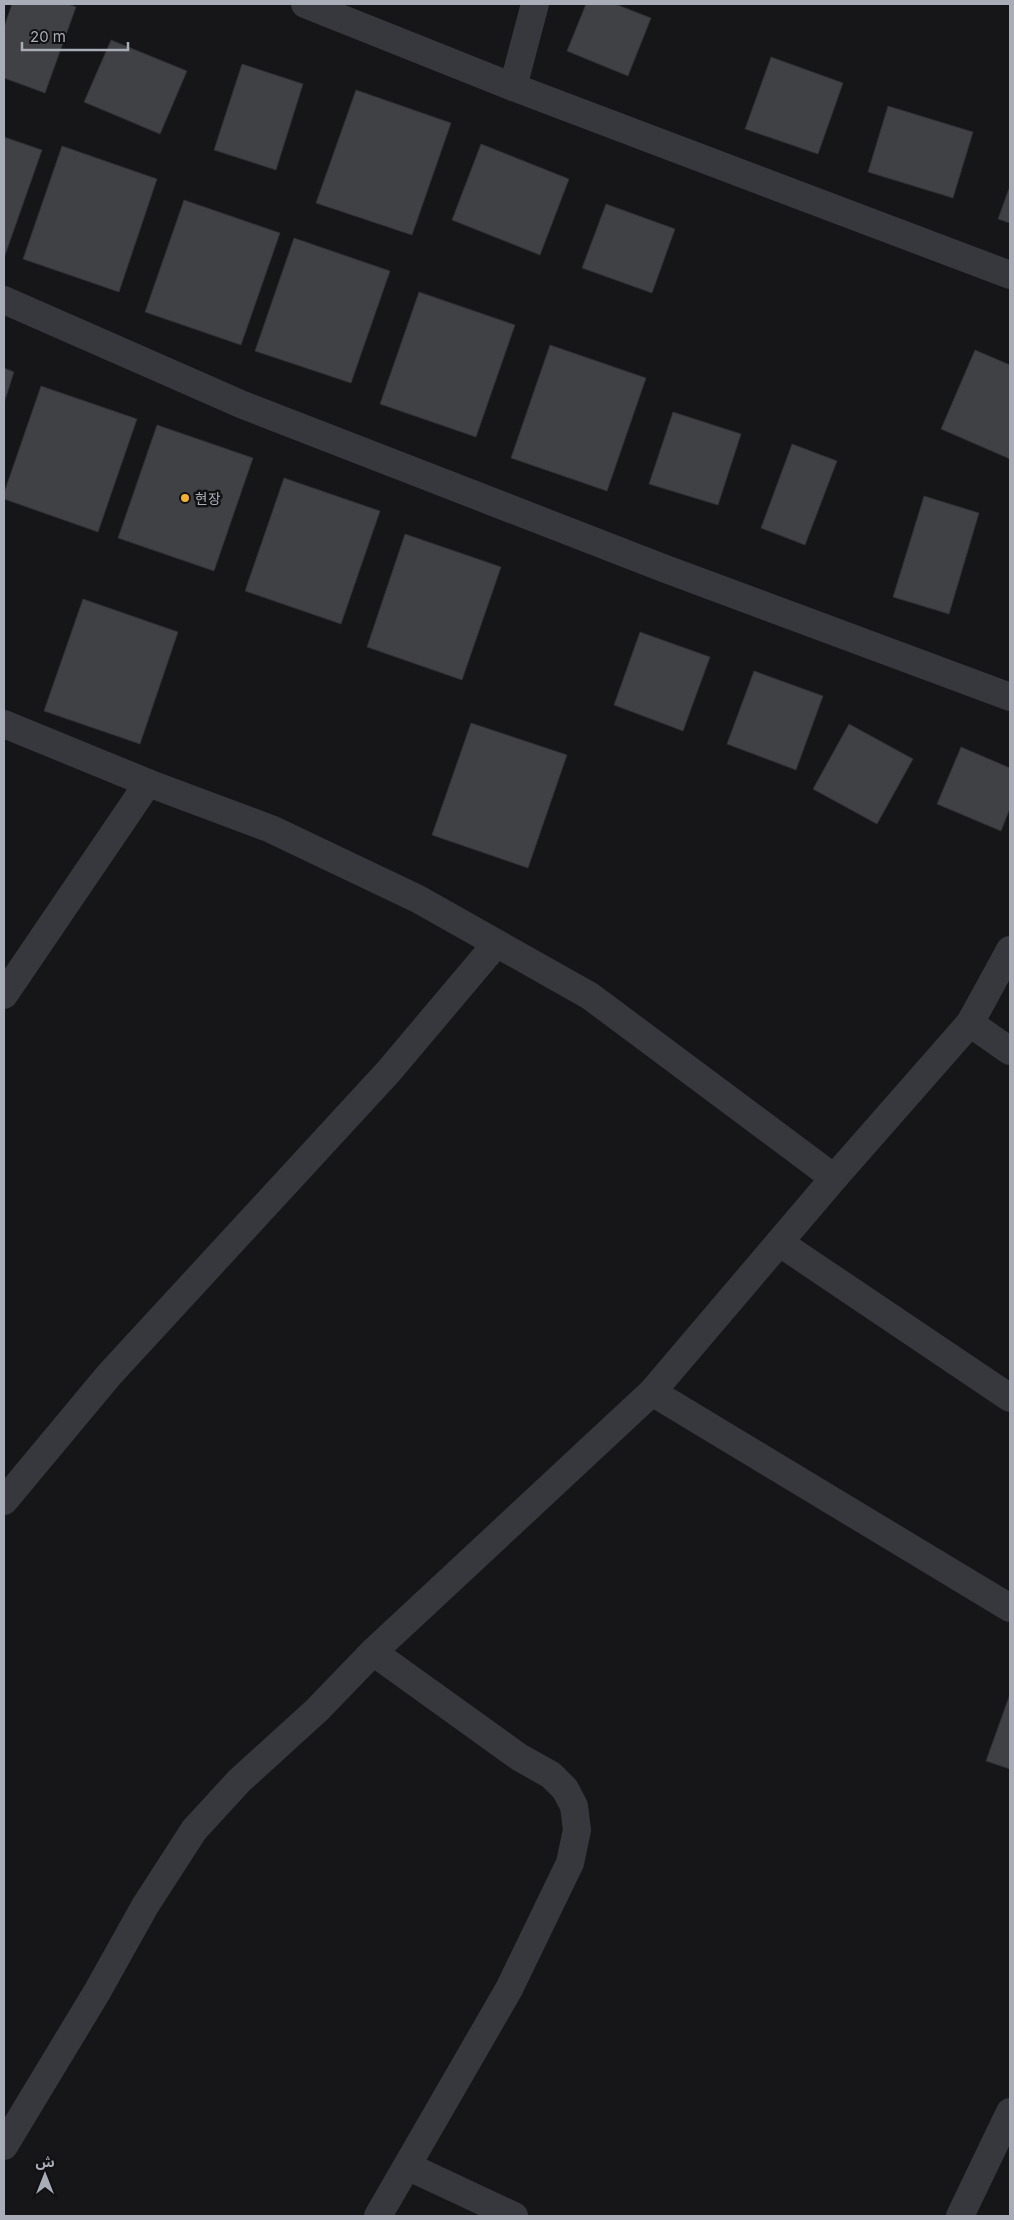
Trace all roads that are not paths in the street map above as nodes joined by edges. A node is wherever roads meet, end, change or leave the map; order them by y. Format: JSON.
{"nodes":[{"id":1,"x":305,"y":4,"type":"edge"},
{"id":2,"x":535,"y":4,"type":"edge"},
{"id":3,"x":512,"y":87,"type":"junction"},
{"id":4,"x":1010,"y":275,"type":"edge"},
{"id":5,"x":4,"y":300,"type":"edge"},
{"id":6,"x":1010,"y":697,"type":"edge"},
{"id":7,"x":4,"y":724,"type":"edge"},
{"id":8,"x":148,"y":783,"type":"junction"},
{"id":9,"x":496,"y":944,"type":"junction"},
{"id":10,"x":1010,"y":950,"type":"edge"},
{"id":11,"x":4,"y":995,"type":"edge"},
{"id":12,"x":970,"y":1023,"type":"junction"},
{"id":13,"x":1010,"y":1051,"type":"edge"},
{"id":14,"x":834,"y":1178,"type":"junction"},
{"id":15,"x":780,"y":1243,"type":"junction"},
{"id":16,"x":652,"y":1392,"type":"junction"},
{"id":17,"x":1010,"y":1398,"type":"edge"},
{"id":18,"x":4,"y":1501,"type":"edge"},
{"id":19,"x":1010,"y":1608,"type":"edge"},
{"id":20,"x":373,"y":1652,"type":"junction"},
{"id":21,"x":1010,"y":2112,"type":"edge"},
{"id":22,"x":4,"y":2146,"type":"edge"},
{"id":23,"x":407,"y":2166,"type":"junction"},
{"id":24,"x":378,"y":2216,"type":"edge"},
{"id":25,"x":514,"y":2216,"type":"edge"},
{"id":26,"x":960,"y":2216,"type":"edge"}],
"edges":[{"from":1,"to":3,"type":"street"},
{"from":2,"to":3,"type":"street"},
{"from":3,"to":4,"type":"street"},
{"from":5,"to":6,"type":"street"},
{"from":7,"to":8,"type":"street"},
{"from":8,"to":9,"type":"street"},
{"from":8,"to":11,"type":"street"},
{"from":9,"to":14,"type":"street"},
{"from":9,"to":18,"type":"street"},
{"from":10,"to":12,"type":"street"},
{"from":12,"to":13,"type":"street"},
{"from":12,"to":14,"type":"street"},
{"from":14,"to":15,"type":"street"},
{"from":15,"to":16,"type":"street"},
{"from":15,"to":17,"type":"street"},
{"from":16,"to":19,"type":"street"},
{"from":16,"to":20,"type":"street"},
{"from":20,"to":22,"type":"street"},
{"from":20,"to":23,"type":"street"},
{"from":21,"to":26,"type":"street"},
{"from":23,"to":24,"type":"street"},
{"from":23,"to":25,"type":"street"}]}
